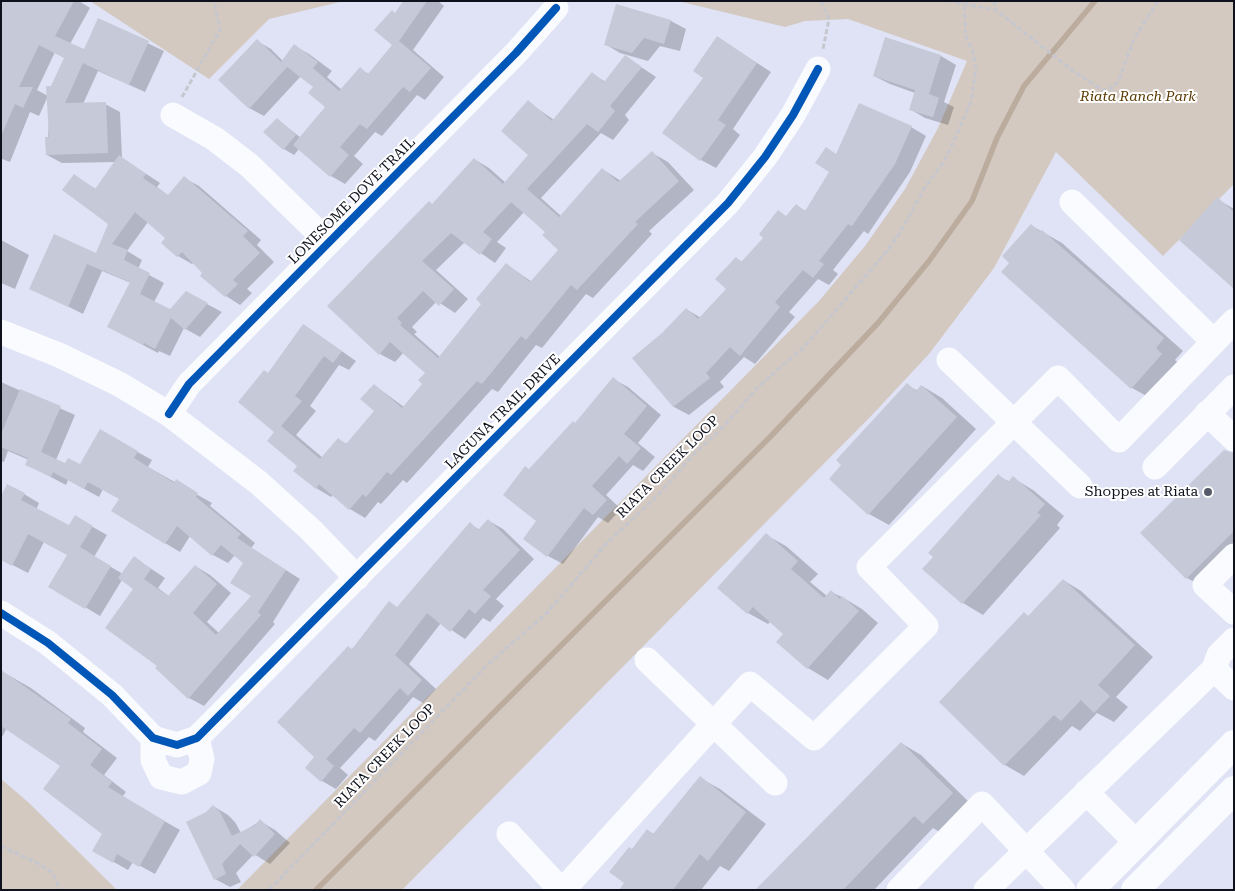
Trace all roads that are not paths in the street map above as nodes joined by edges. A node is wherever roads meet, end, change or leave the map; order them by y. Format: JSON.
{"nodes":[{"id":1,"x":556,"y":8,"type":"dead end"},
{"id":2,"x":818,"y":69,"type":"road end"},
{"id":3,"x":173,"y":115,"type":"road end"},
{"id":4,"x":1072,"y":202,"type":"dead end"},
{"id":5,"x":328,"y":242,"type":"junction"},
{"id":6,"x":1234,"y":321,"type":"edge"},
{"id":7,"x":1,"y":332,"type":"edge"},
{"id":8,"x":1214,"y":342,"type":"junction"},
{"id":9,"x":949,"y":360,"type":"dead end"},
{"id":10,"x":1234,"y":387,"type":"edge"},
{"id":11,"x":1207,"y":413,"type":"junction"},
{"id":12,"x":169,"y":414,"type":"junction"},
{"id":13,"x":1013,"y":424,"type":"junction"},
{"id":14,"x":1234,"y":439,"type":"edge"},
{"id":15,"x":1155,"y":467,"type":"dead end"},
{"id":16,"x":1080,"y":486,"type":"dead end"},
{"id":17,"x":1234,"y":556,"type":"edge"},
{"id":18,"x":357,"y":578,"type":"junction"},
{"id":19,"x":1234,"y":612,"type":"edge"},
{"id":20,"x":1,"y":613,"type":"edge"},
{"id":21,"x":1234,"y":640,"type":"edge"},
{"id":22,"x":647,"y":660,"type":"dead end"},
{"id":23,"x":1214,"y":669,"type":"junction"},
{"id":24,"x":1234,"y":688,"type":"edge"},
{"id":25,"x":713,"y":725,"type":"junction"},
{"id":26,"x":153,"y":738,"type":"junction"},
{"id":27,"x":187,"y":742,"type":"junction"},
{"id":28,"x":1234,"y":744,"type":"edge"},
{"id":29,"x":775,"y":784,"type":"dead end"},
{"id":30,"x":1234,"y":790,"type":"edge"},
{"id":31,"x":1086,"y":792,"type":"junction"},
{"id":32,"x":509,"y":834,"type":"dead end"},
{"id":33,"x":1136,"y":842,"type":"junction"},
{"id":34,"x":1026,"y":850,"type":"junction"},
{"id":35,"x":1157,"y":868,"type":"junction"},
{"id":36,"x":562,"y":890,"type":"edge"},
{"id":37,"x":899,"y":890,"type":"edge"},
{"id":38,"x":986,"y":890,"type":"edge"},
{"id":39,"x":1063,"y":890,"type":"edge"},
{"id":40,"x":1090,"y":890,"type":"edge"},
{"id":41,"x":1135,"y":890,"type":"edge"}],
"edges":[{"from":1,"to":5,"type":"street","name":"LONESOME DOVE TRAIL"},
{"from":2,"to":18,"type":"street","name":"LAGUNA TRAIL DRIVE"},
{"from":3,"to":5,"type":"street"},
{"from":4,"to":8,"type":"street"},
{"from":5,"to":12,"type":"street","name":"LONESOME DOVE TRAIL"},
{"from":6,"to":8,"type":"street"},
{"from":7,"to":12,"type":"street"},
{"from":8,"to":13,"type":"street"},
{"from":9,"to":13,"type":"street"},
{"from":10,"to":11,"type":"street"},
{"from":11,"to":14,"type":"street"},
{"from":11,"to":15,"type":"street"},
{"from":12,"to":18,"type":"street"},
{"from":13,"to":16,"type":"street"},
{"from":13,"to":25,"type":"street"},
{"from":17,"to":19,"type":"street"},
{"from":18,"to":27,"type":"street","name":"LAGUNA TRAIL DRIVE"},
{"from":20,"to":26,"type":"street"},
{"from":21,"to":23,"type":"street"},
{"from":22,"to":25,"type":"street"},
{"from":23,"to":24,"type":"street"},
{"from":23,"to":31,"type":"street"},
{"from":25,"to":29,"type":"street"},
{"from":25,"to":36,"type":"street"},
{"from":26,"to":27,"type":"street"},
{"from":26,"to":27,"type":"street"},
{"from":28,"to":33,"type":"main road"},
{"from":30,"to":35,"type":"main road"},
{"from":31,"to":33,"type":"street"},
{"from":31,"to":34,"type":"street"},
{"from":32,"to":36,"type":"street"},
{"from":33,"to":35,"type":"main road"},
{"from":33,"to":40,"type":"main road"},
{"from":34,"to":37,"type":"street"},
{"from":34,"to":38,"type":"street"},
{"from":34,"to":39,"type":"street"},
{"from":35,"to":41,"type":"main road"}]}
